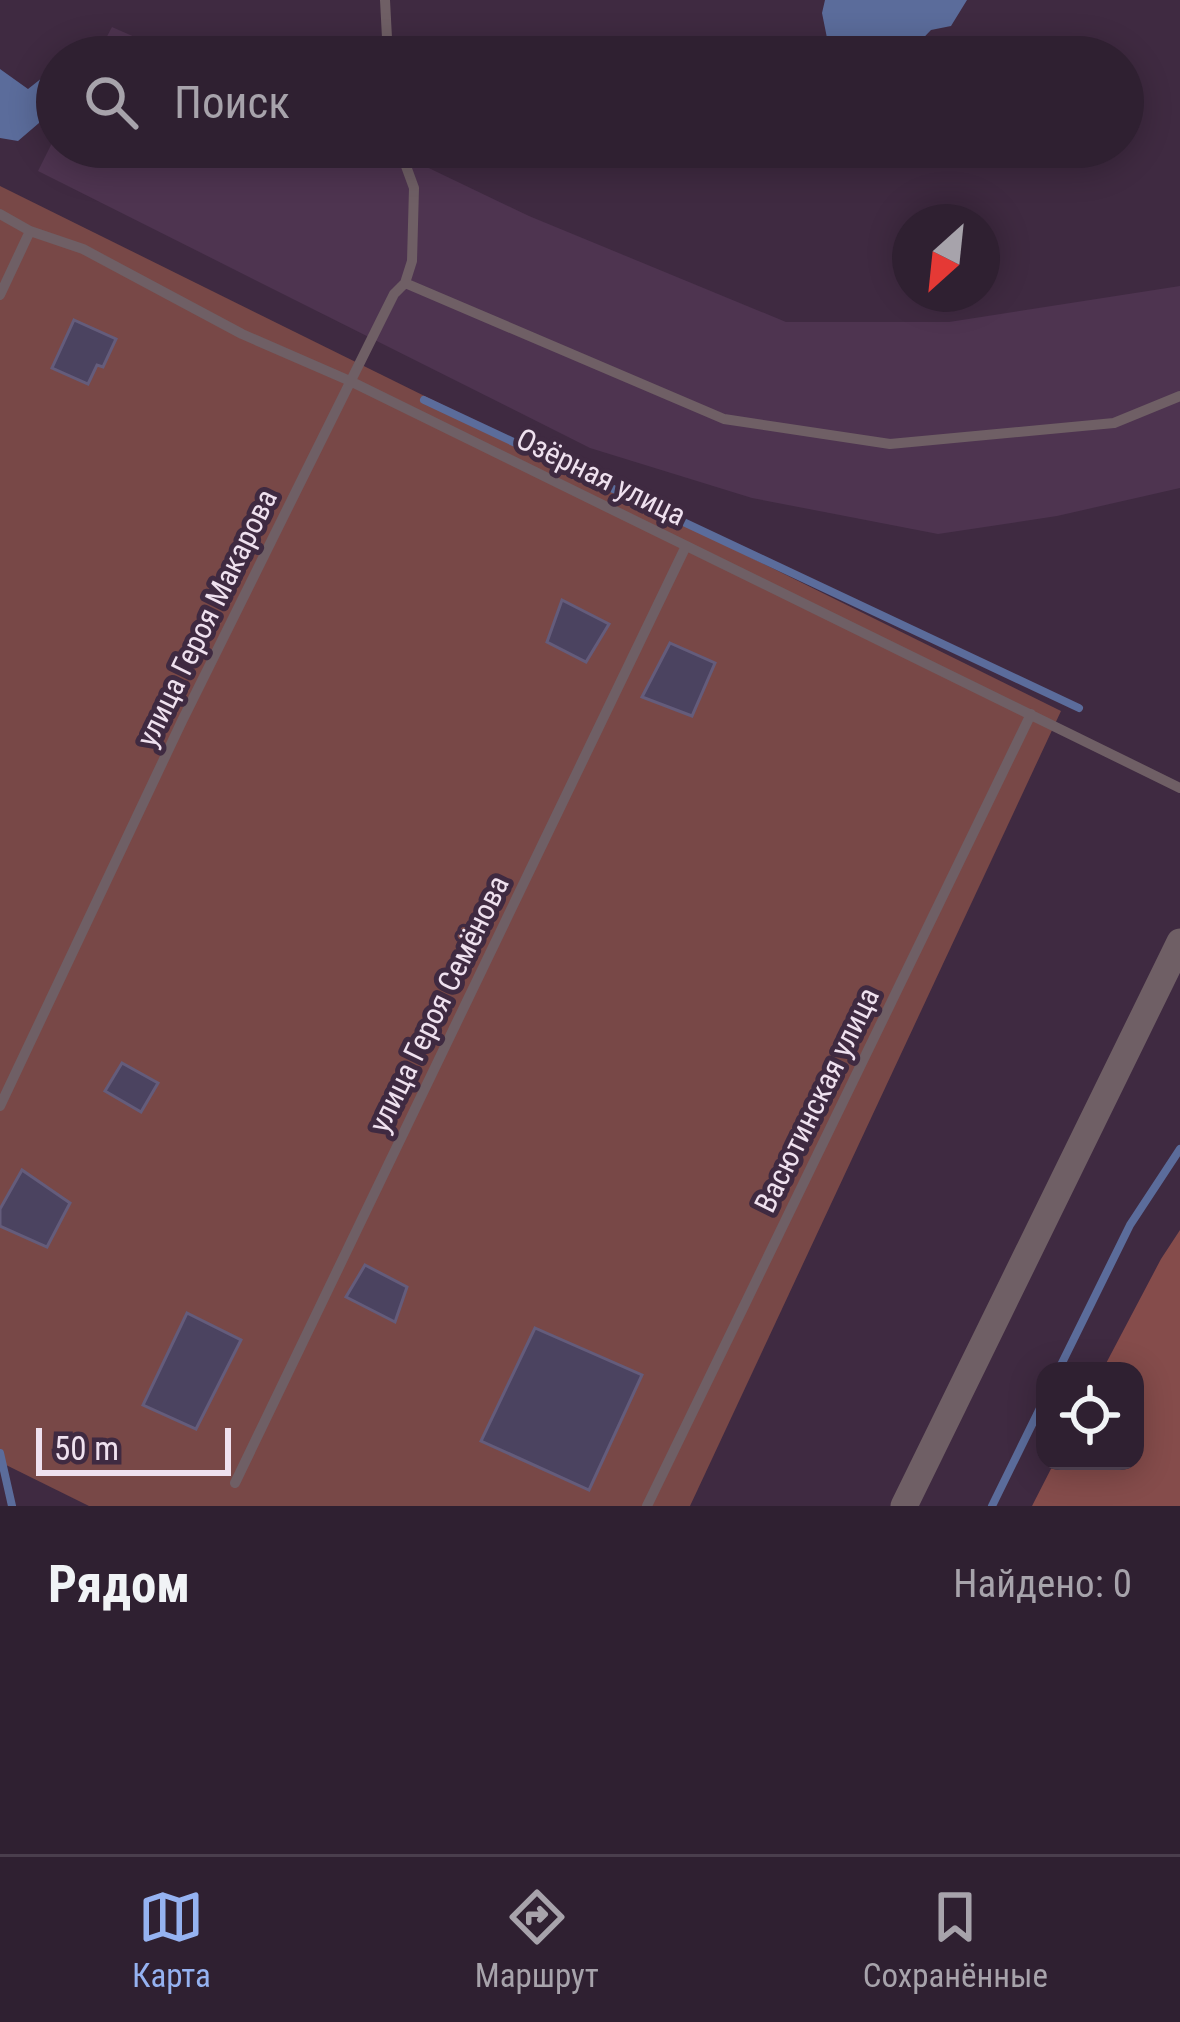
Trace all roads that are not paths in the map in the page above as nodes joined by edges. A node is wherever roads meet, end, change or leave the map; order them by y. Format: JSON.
{"nodes":[{"id":1,"x":385,"y":0,"type":"edge"},
{"id":2,"x":387,"y":36,"type":"edge"},
{"id":3,"x":407,"y":168,"type":"edge"},
{"id":4,"x":0,"y":214,"type":"edge"},
{"id":5,"x":30,"y":231,"type":"junction"},
{"id":6,"x":405,"y":283,"type":"junction"},
{"id":7,"x":0,"y":295,"type":"edge"},
{"id":8,"x":350,"y":381,"type":"junction"},
{"id":9,"x":1180,"y":396,"type":"edge"},
{"id":10,"x":686,"y":546,"type":"junction"},
{"id":11,"x":1030,"y":714,"type":"junction"},
{"id":12,"x":1180,"y":788,"type":"edge"},
{"id":13,"x":1180,"y":942,"type":"edge"},
{"id":14,"x":0,"y":1106,"type":"edge"},
{"id":15,"x":235,"y":1483,"type":"dead end"},
{"id":16,"x":647,"y":1506,"type":"edge"},
{"id":17,"x":904,"y":1506,"type":"edge"}],
"edges":[{"from":1,"to":2,"type":"lane"},
{"from":3,"to":6,"type":"lane","name":"улица Героя Макарова"},
{"from":4,"to":5,"type":"lane","name":"Озёрная улица"},
{"from":5,"to":7,"type":"lane"},
{"from":5,"to":8,"type":"lane","name":"Озёрная улица"},
{"from":6,"to":8,"type":"lane","name":"улица Героя Макарова"},
{"from":6,"to":9,"type":"lane"},
{"from":8,"to":10,"type":"lane","name":"Озёрная улица"},
{"from":8,"to":14,"type":"lane","name":"улица Героя Макарова"},
{"from":10,"to":11,"type":"lane","name":"Озёрная улица"},
{"from":10,"to":15,"type":"lane","name":"улица Героя Семёнова"},
{"from":11,"to":12,"type":"lane","name":"Озёрная улица"},
{"from":11,"to":16,"type":"lane","name":"Васютинская улица"},
{"from":13,"to":17,"type":"street"}]}
